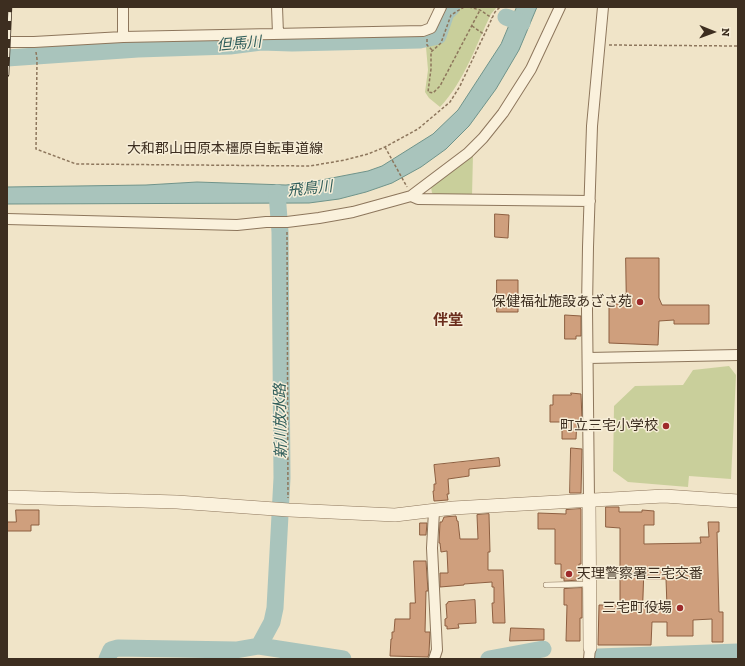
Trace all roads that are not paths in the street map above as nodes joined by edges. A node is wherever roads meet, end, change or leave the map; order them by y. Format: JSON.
{"nodes":[{"id":1,"x":123,"y":7,"type":"edge"},
{"id":2,"x":277,"y":7,"type":"edge"},
{"id":3,"x":441,"y":7,"type":"edge"},
{"id":4,"x":560,"y":7,"type":"edge"},
{"id":5,"x":602,"y":7,"type":"edge"},
{"id":6,"x":278,"y":34,"type":"junction"},
{"id":7,"x":122,"y":37,"type":"junction"},
{"id":8,"x":7,"y":42,"type":"edge"},
{"id":9,"x":409,"y":192,"type":"junction"},
{"id":10,"x":590,"y":201,"type":"junction"},
{"id":11,"x":7,"y":219,"type":"edge"},
{"id":12,"x":738,"y":355,"type":"edge"},
{"id":13,"x":588,"y":358,"type":"junction"},
{"id":14,"x":8,"y":497,"type":"edge"},
{"id":15,"x":589,"y":500,"type":"junction"},
{"id":16,"x":738,"y":501,"type":"edge"},
{"id":17,"x":434,"y":511,"type":"junction"},
{"id":18,"x":590,"y":584,"type":"junction"},
{"id":19,"x":546,"y":585,"type":"dead end"},
{"id":20,"x":589,"y":653,"type":"edge"},
{"id":21,"x":434,"y":659,"type":"edge"}],
"edges":[{"from":1,"to":7,"type":"street"},
{"from":2,"to":6,"type":"street"},
{"from":3,"to":6,"type":"street"},
{"from":4,"to":9,"type":"street"},
{"from":5,"to":10,"type":"street"},
{"from":6,"to":7,"type":"street"},
{"from":7,"to":8,"type":"street"},
{"from":9,"to":10,"type":"street"},
{"from":9,"to":11,"type":"street"},
{"from":10,"to":13,"type":"street"},
{"from":12,"to":13,"type":"street"},
{"from":13,"to":15,"type":"street"},
{"from":14,"to":17,"type":"street"},
{"from":15,"to":16,"type":"street"},
{"from":15,"to":17,"type":"street"},
{"from":15,"to":18,"type":"street"},
{"from":17,"to":21,"type":"street"},
{"from":18,"to":19,"type":"lane"},
{"from":18,"to":20,"type":"street"}]}
